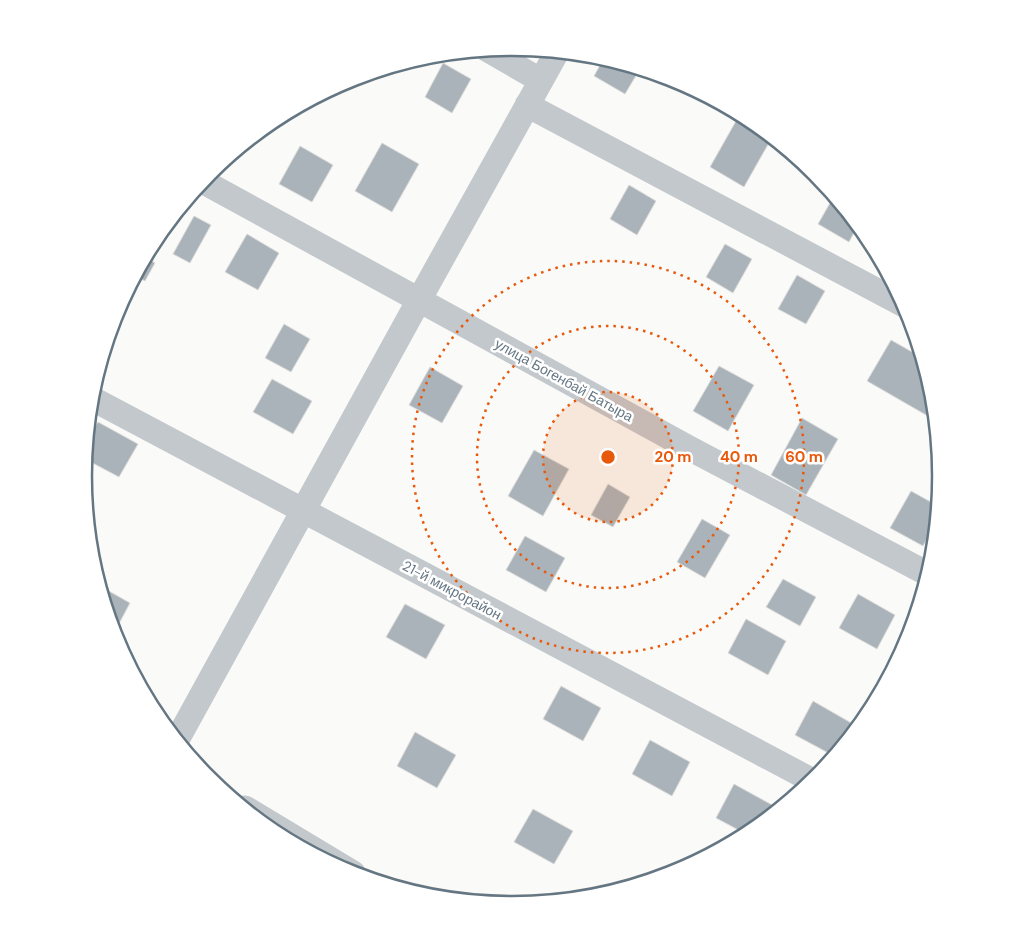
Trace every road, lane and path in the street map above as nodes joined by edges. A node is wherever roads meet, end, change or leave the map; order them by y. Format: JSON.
{"nodes":[{"id":1,"x":499,"y":56,"type":"edge"},
{"id":2,"x":553,"y":59,"type":"edge"},
{"id":3,"x":540,"y":80,"type":"junction"},
{"id":4,"x":527,"y":105,"type":"junction"},
{"id":5,"x":209,"y":185,"type":"edge"},
{"id":6,"x":892,"y":299,"type":"edge"},
{"id":7,"x":418,"y":300,"type":"junction"},
{"id":8,"x":99,"y":402,"type":"edge"},
{"id":9,"x":303,"y":511,"type":"junction"},
{"id":10,"x":921,"y":570,"type":"edge"},
{"id":11,"x":180,"y":734,"type":"edge"},
{"id":12,"x":805,"y":777,"type":"edge"}],
"edges":[{"from":1,"to":3,"type":"street"},
{"from":2,"to":3,"type":"street"},
{"from":3,"to":4,"type":"street"},
{"from":4,"to":6,"type":"street"},
{"from":4,"to":7,"type":"street"},
{"from":5,"to":7,"type":"street","name":"улица Богенбай Батыра"},
{"from":7,"to":9,"type":"street"},
{"from":7,"to":10,"type":"street","name":"улица Богенбай Батыра"},
{"from":8,"to":9,"type":"street","name":"21-й микрорайон"},
{"from":9,"to":11,"type":"street"},
{"from":9,"to":12,"type":"street","name":"21-й микрорайон"}]}
